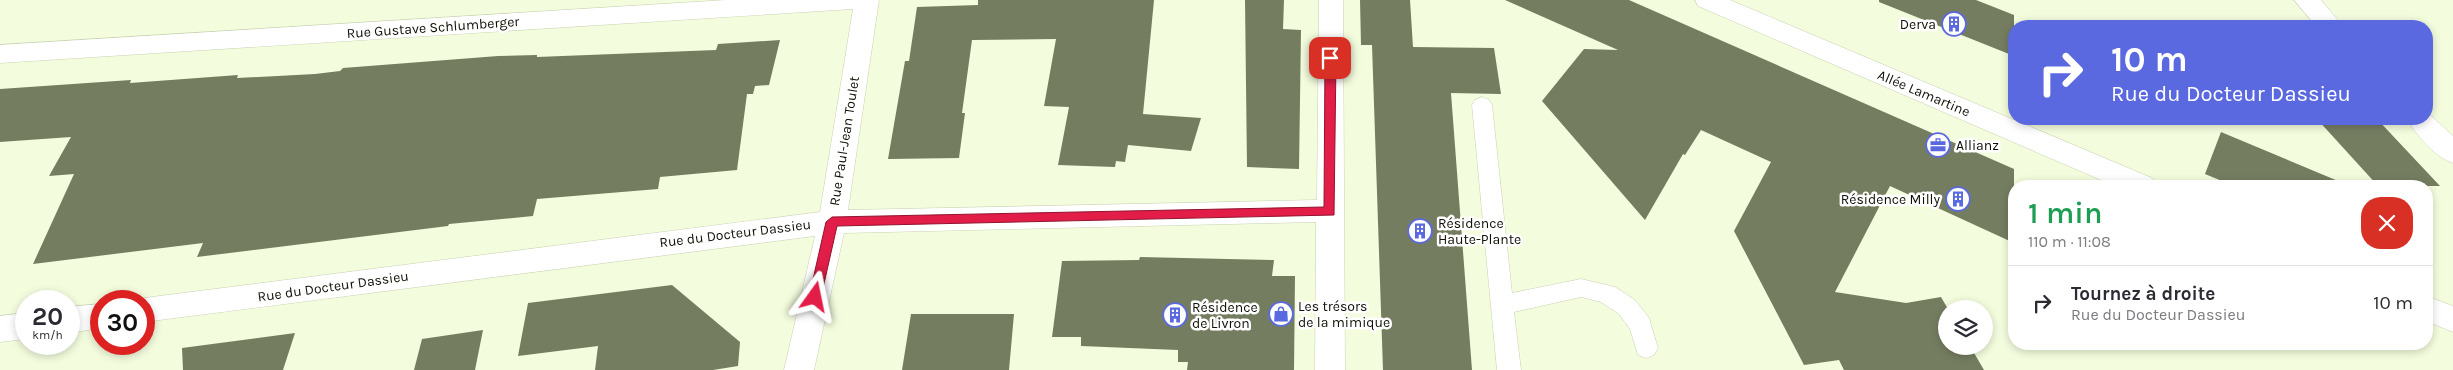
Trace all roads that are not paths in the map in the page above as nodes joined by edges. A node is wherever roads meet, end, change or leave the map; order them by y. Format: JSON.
{"nodes":[{"id":1,"x":866,"y":0,"type":"edge"},
{"id":2,"x":1331,"y":0,"type":"edge"},
{"id":3,"x":1707,"y":0,"type":"edge"},
{"id":4,"x":2306,"y":0,"type":"edge"},
{"id":5,"x":2325,"y":20,"type":"edge"},
{"id":6,"x":0,"y":54,"type":"edge"},
{"id":7,"x":1482,"y":105,"type":"dead end"},
{"id":8,"x":2426,"y":125,"type":"edge"},
{"id":9,"x":2453,"y":153,"type":"edge"},
{"id":10,"x":2128,"y":180,"type":"edge"},
{"id":11,"x":1330,"y":212,"type":"junction"},
{"id":12,"x":832,"y":222,"type":"junction"},
{"id":13,"x":1502,"y":305,"type":"junction"},
{"id":14,"x":155,"y":309,"type":"edge"},
{"id":15,"x":15,"y":327,"type":"edge"},
{"id":16,"x":0,"y":329,"type":"edge"},
{"id":17,"x":1646,"y":348,"type":"dead end"},
{"id":18,"x":799,"y":370,"type":"edge"},
{"id":19,"x":1330,"y":370,"type":"edge"},
{"id":20,"x":1509,"y":370,"type":"edge"}],
"edges":[{"from":1,"to":6,"type":"street","name":"Rue Gustave Schlumberger"},
{"from":1,"to":12,"type":"street","name":"Rue Paul-Jean Toulet"},
{"from":2,"to":11,"type":"street"},
{"from":3,"to":10,"type":"street","name":"Allée Lamartine"},
{"from":4,"to":5,"type":"street"},
{"from":7,"to":13,"type":"lane"},
{"from":8,"to":9,"type":"street"},
{"from":11,"to":12,"type":"street","name":"Rue du Docteur Dassieu"},
{"from":11,"to":19,"type":"street"},
{"from":12,"to":14,"type":"street","name":"Rue du Docteur Dassieu"},
{"from":12,"to":18,"type":"street","name":"Rue Paul-Jean Toulet"},
{"from":13,"to":17,"type":"lane"},
{"from":13,"to":20,"type":"lane"},
{"from":15,"to":16,"type":"street"}]}
